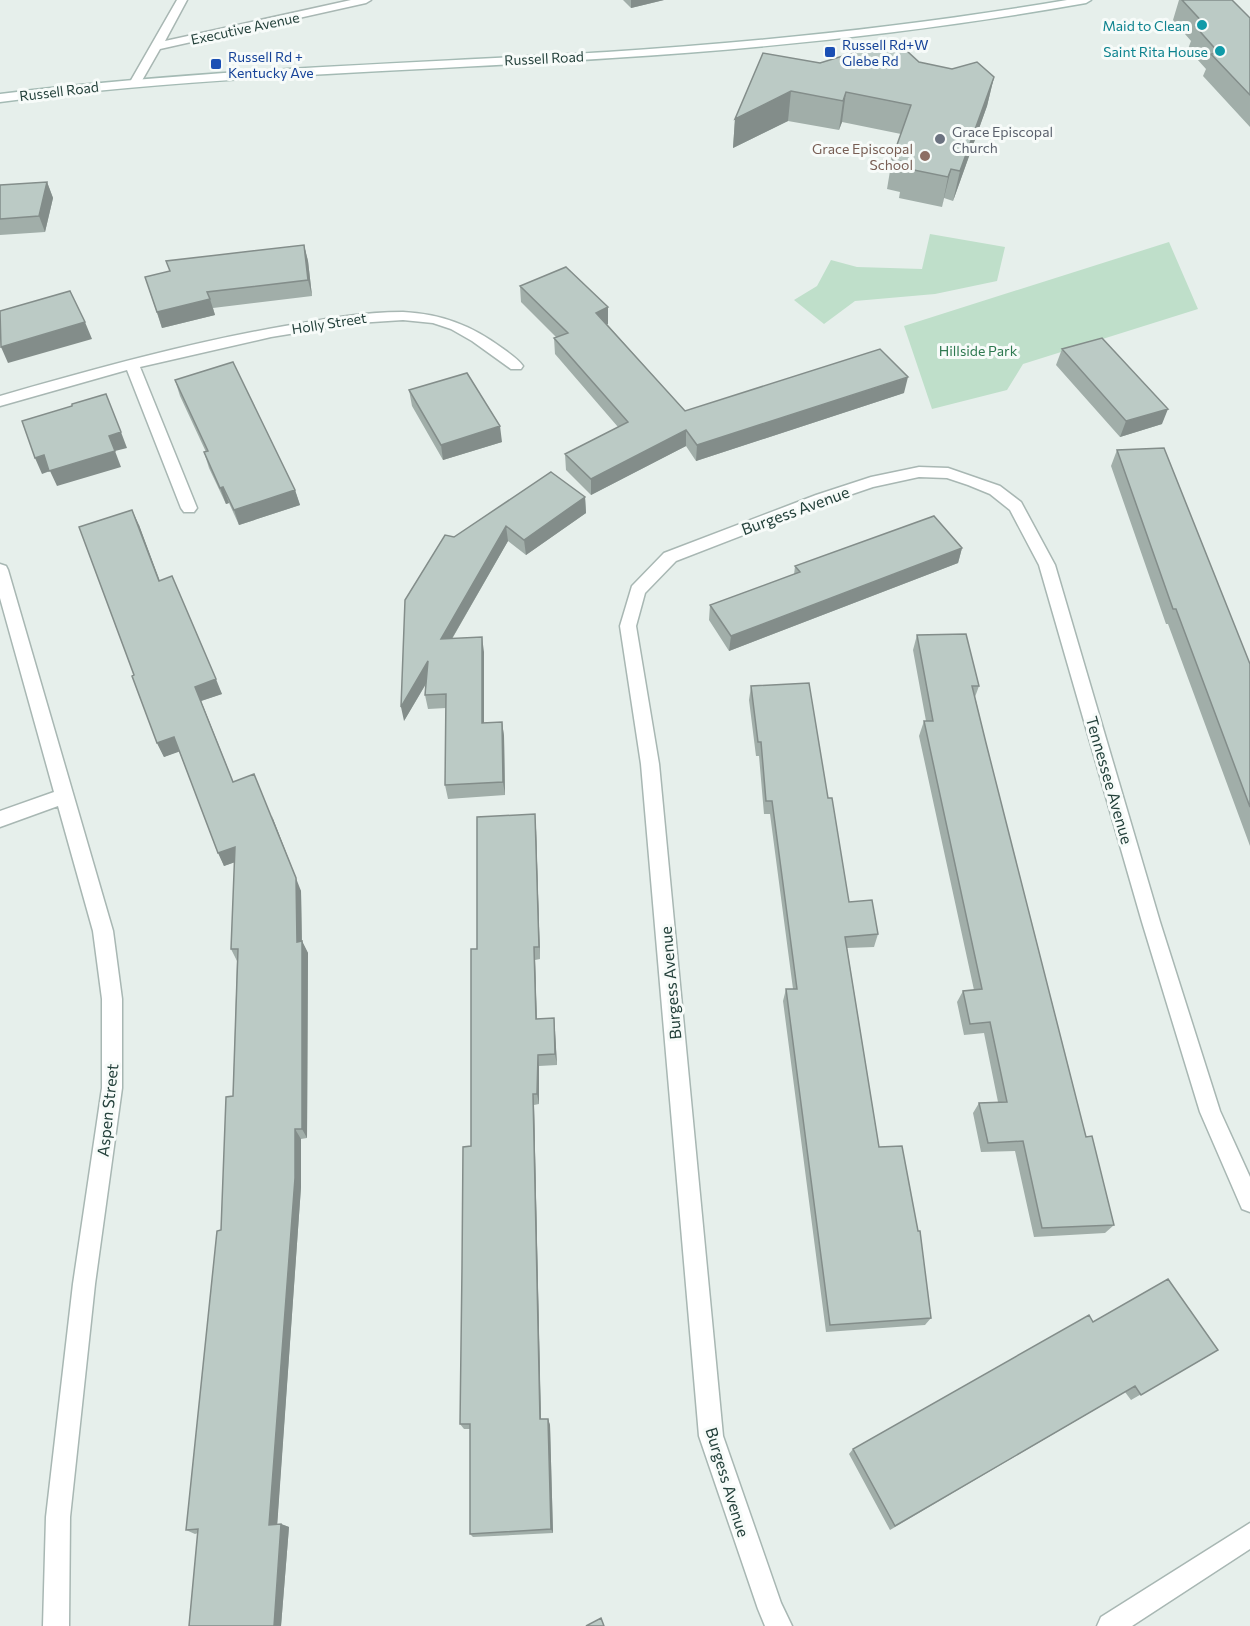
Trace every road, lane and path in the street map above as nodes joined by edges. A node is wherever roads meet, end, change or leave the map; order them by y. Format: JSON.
{"nodes":[{"id":1,"x":182,"y":0,"type":"edge"},
{"id":2,"x":366,"y":0,"type":"edge"},
{"id":3,"x":1086,"y":0,"type":"edge"},
{"id":4,"x":158,"y":46,"type":"junction"},
{"id":5,"x":136,"y":82,"type":"junction"},
{"id":6,"x":0,"y":98,"type":"edge"},
{"id":7,"x":132,"y":364,"type":"junction"},
{"id":8,"x":516,"y":366,"type":"dead end"},
{"id":9,"x":0,"y":401,"type":"edge"},
{"id":10,"x":871,"y":482,"type":"joint"},
{"id":11,"x":189,"y":508,"type":"dead end"},
{"id":12,"x":0,"y":570,"type":"edge"},
{"id":13,"x":64,"y":796,"type":"junction"},
{"id":14,"x":0,"y":819,"type":"edge"},
{"id":15,"x":1250,"y":1201,"type":"edge"},
{"id":16,"x":1250,"y":1535,"type":"edge"},
{"id":17,"x":56,"y":1626,"type":"edge"},
{"id":18,"x":779,"y":1626,"type":"edge"},
{"id":19,"x":1110,"y":1626,"type":"edge"}],
"edges":[{"from":1,"to":4,"type":"street"},
{"from":2,"to":4,"type":"street","name":"Executive Avenue"},
{"from":3,"to":5,"type":"street","name":"Russell Road"},
{"from":4,"to":5,"type":"street"},
{"from":5,"to":6,"type":"street","name":"Russell Road"},
{"from":7,"to":8,"type":"street","name":"Holly Street"},
{"from":7,"to":9,"type":"street","name":"Holly Street"},
{"from":7,"to":11,"type":"street"},
{"from":10,"to":15,"type":"street","name":"Tennessee Avenue"},
{"from":10,"to":18,"type":"street","name":"Burgess Avenue"},
{"from":12,"to":13,"type":"street","name":"Aspen Street"},
{"from":13,"to":14,"type":"street"},
{"from":13,"to":17,"type":"street","name":"Aspen Street"},
{"from":16,"to":19,"type":"street"}]}
